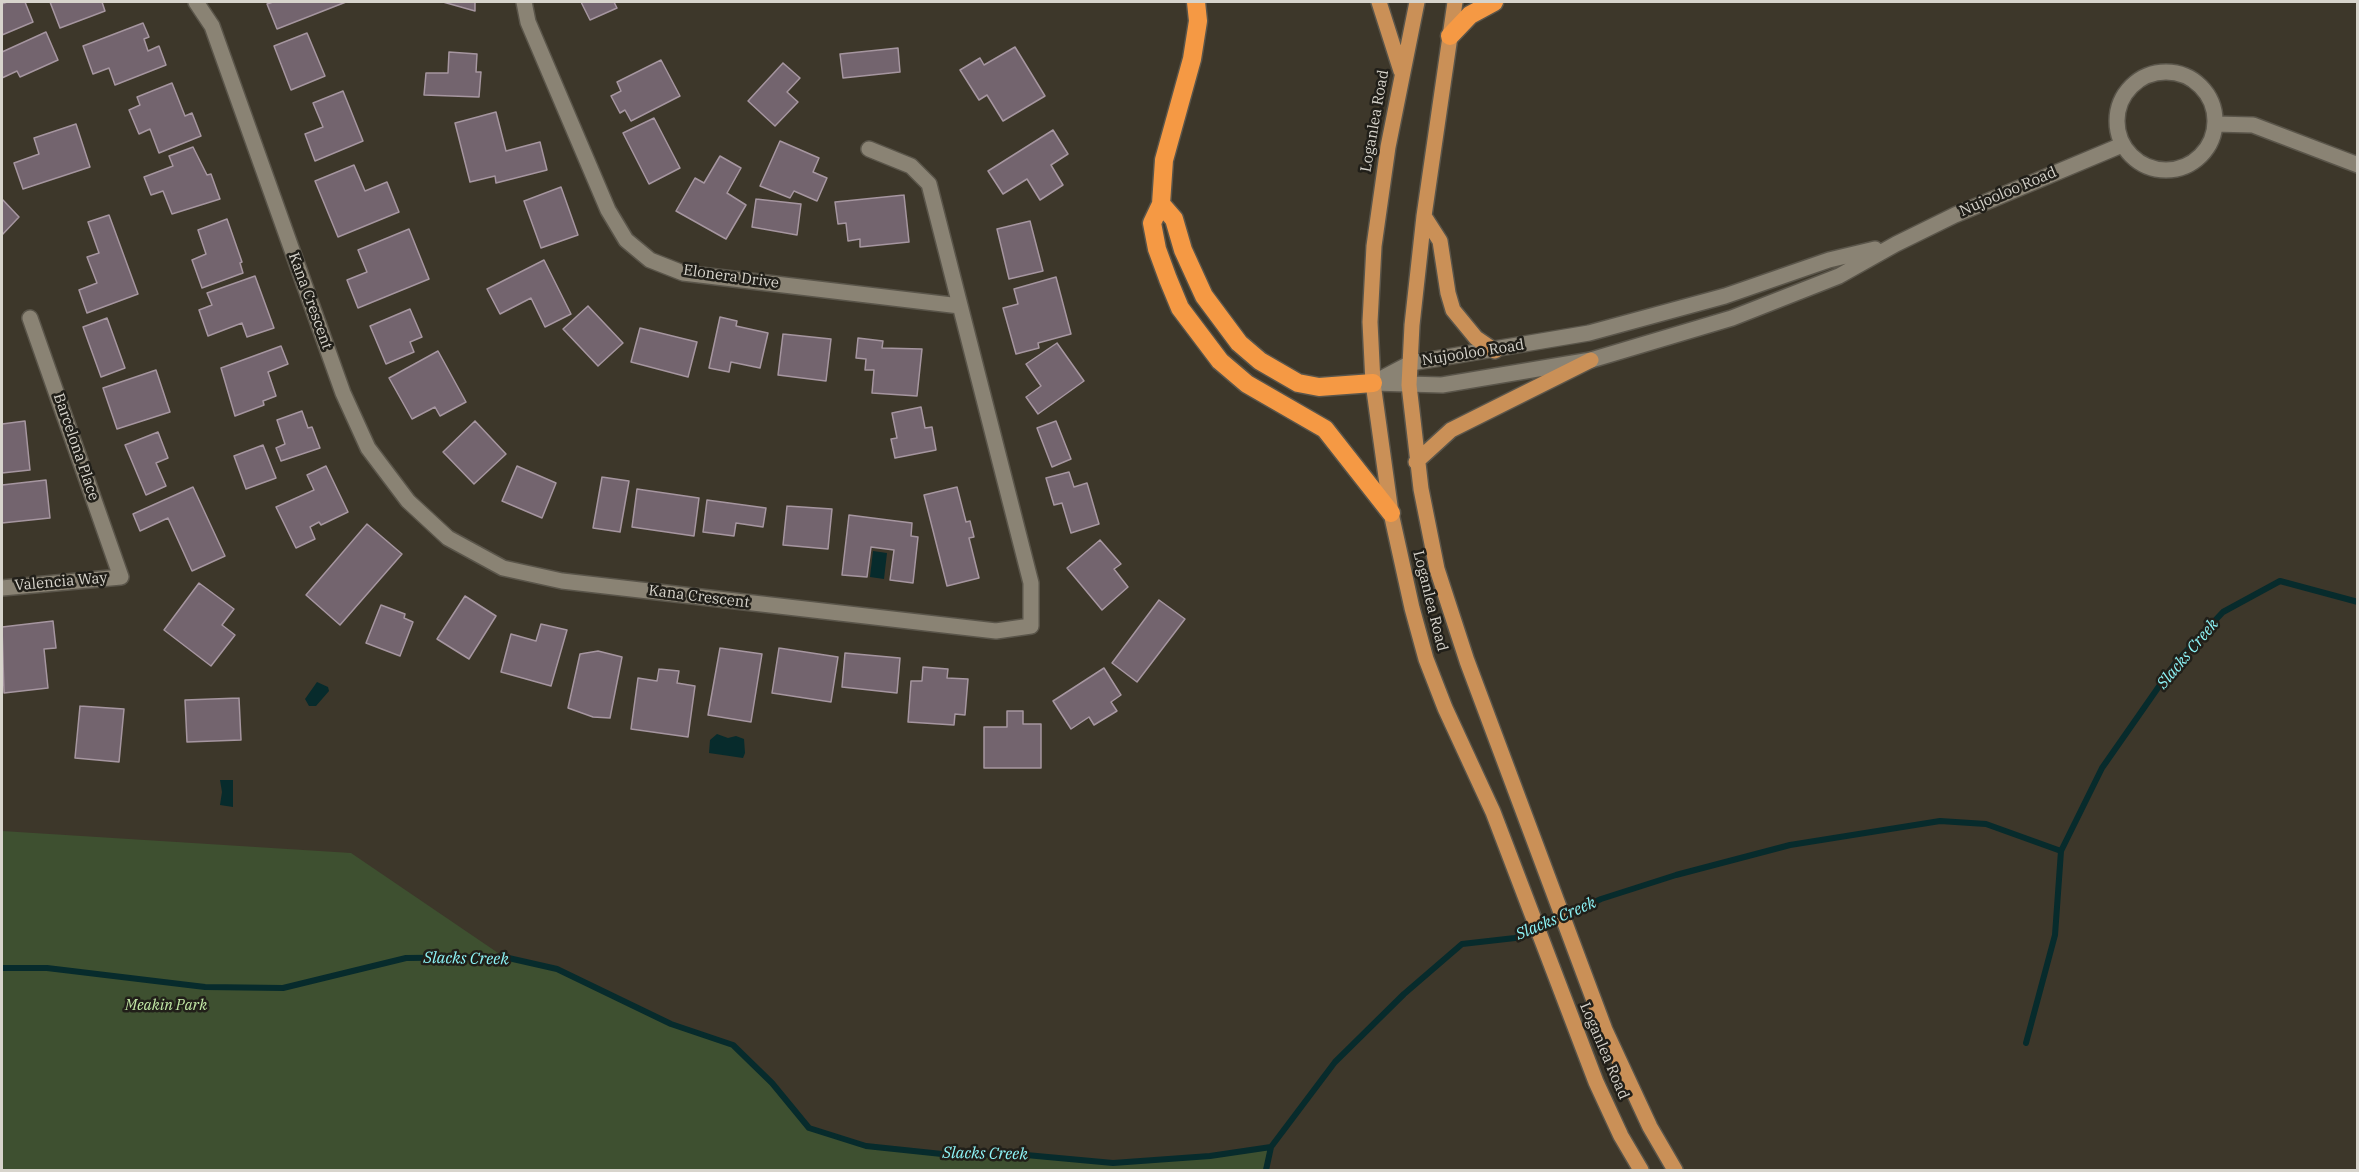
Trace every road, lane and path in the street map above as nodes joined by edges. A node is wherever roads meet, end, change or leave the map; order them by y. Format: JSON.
{"nodes":[{"id":1,"x":196,"y":2,"type":"edge"},
{"id":2,"x":524,"y":2,"type":"edge"},
{"id":3,"x":1196,"y":2,"type":"edge"},
{"id":4,"x":1379,"y":2,"type":"edge"},
{"id":5,"x":1417,"y":2,"type":"edge"},
{"id":6,"x":1455,"y":2,"type":"edge"},
{"id":7,"x":1494,"y":2,"type":"edge"},
{"id":8,"x":1450,"y":36,"type":"junction"},
{"id":9,"x":1402,"y":74,"type":"junction"},
{"id":10,"x":2215,"y":124,"type":"junction"},
{"id":11,"x":2122,"y":145,"type":"junction"},
{"id":12,"x":869,"y":148,"type":"dead end"},
{"id":13,"x":2358,"y":165,"type":"edge"},
{"id":14,"x":1161,"y":204,"type":"junction"},
{"id":15,"x":1424,"y":216,"type":"junction"},
{"id":16,"x":1896,"y":243,"type":"junction"},
{"id":17,"x":960,"y":306,"type":"junction"},
{"id":18,"x":30,"y":318,"type":"dead end"},
{"id":19,"x":1495,"y":351,"type":"junction"},
{"id":20,"x":1591,"y":360,"type":"junction"},
{"id":21,"x":1411,"y":363,"type":"junction"},
{"id":22,"x":1373,"y":383,"type":"junction"},
{"id":23,"x":1409,"y":386,"type":"junction"},
{"id":24,"x":1416,"y":462,"type":"junction"},
{"id":25,"x":1391,"y":513,"type":"junction"},
{"id":26,"x":121,"y":576,"type":"joint"},
{"id":27,"x":2,"y":588,"type":"edge"},
{"id":28,"x":1641,"y":1170,"type":"edge"},
{"id":29,"x":1676,"y":1170,"type":"edge"}],
"edges":[{"from":1,"to":17,"type":"street","name":"Kana Crescent"},
{"from":2,"to":17,"type":"street","name":"Elonera Drive"},
{"from":3,"to":14,"type":"highway"},
{"from":4,"to":9,"type":"main road"},
{"from":5,"to":9,"type":"main road","name":"Loganlea Road"},
{"from":6,"to":8,"type":"main road","name":"Loganlea Road"},
{"from":7,"to":8,"type":"highway"},
{"from":8,"to":15,"type":"main road","name":"Loganlea Road"},
{"from":9,"to":22,"type":"main road","name":"Loganlea Road"},
{"from":10,"to":11,"type":"street"},
{"from":10,"to":11,"type":"street"},
{"from":10,"to":13,"type":"street"},
{"from":11,"to":16,"type":"street","name":"Nujooloo Road"},
{"from":12,"to":17,"type":"street","name":"Kana Crescent"},
{"from":14,"to":22,"type":"highway"},
{"from":14,"to":25,"type":"highway"},
{"from":15,"to":19,"type":"main road"},
{"from":15,"to":21,"type":"main road","name":"Loganlea Road"},
{"from":16,"to":19,"type":"street","name":"Nujooloo Road"},
{"from":16,"to":20,"type":"street","name":"Nujooloo Road"},
{"from":18,"to":26,"type":"street","name":"Barcelona Place"},
{"from":19,"to":21,"type":"street","name":"Nujooloo Road"},
{"from":20,"to":23,"type":"street","name":"Nujooloo Road"},
{"from":20,"to":24,"type":"main road"},
{"from":21,"to":22,"type":"street","name":"Nujooloo Road"},
{"from":21,"to":23,"type":"main road","name":"Loganlea Road"},
{"from":22,"to":23,"type":"street","name":"Nujooloo Road"},
{"from":22,"to":25,"type":"main road","name":"Loganlea Road"},
{"from":23,"to":24,"type":"main road","name":"Loganlea Road"},
{"from":24,"to":29,"type":"main road","name":"Loganlea Road"},
{"from":25,"to":28,"type":"main road","name":"Loganlea Road"},
{"from":26,"to":27,"type":"street","name":"Valencia Way"}]}
